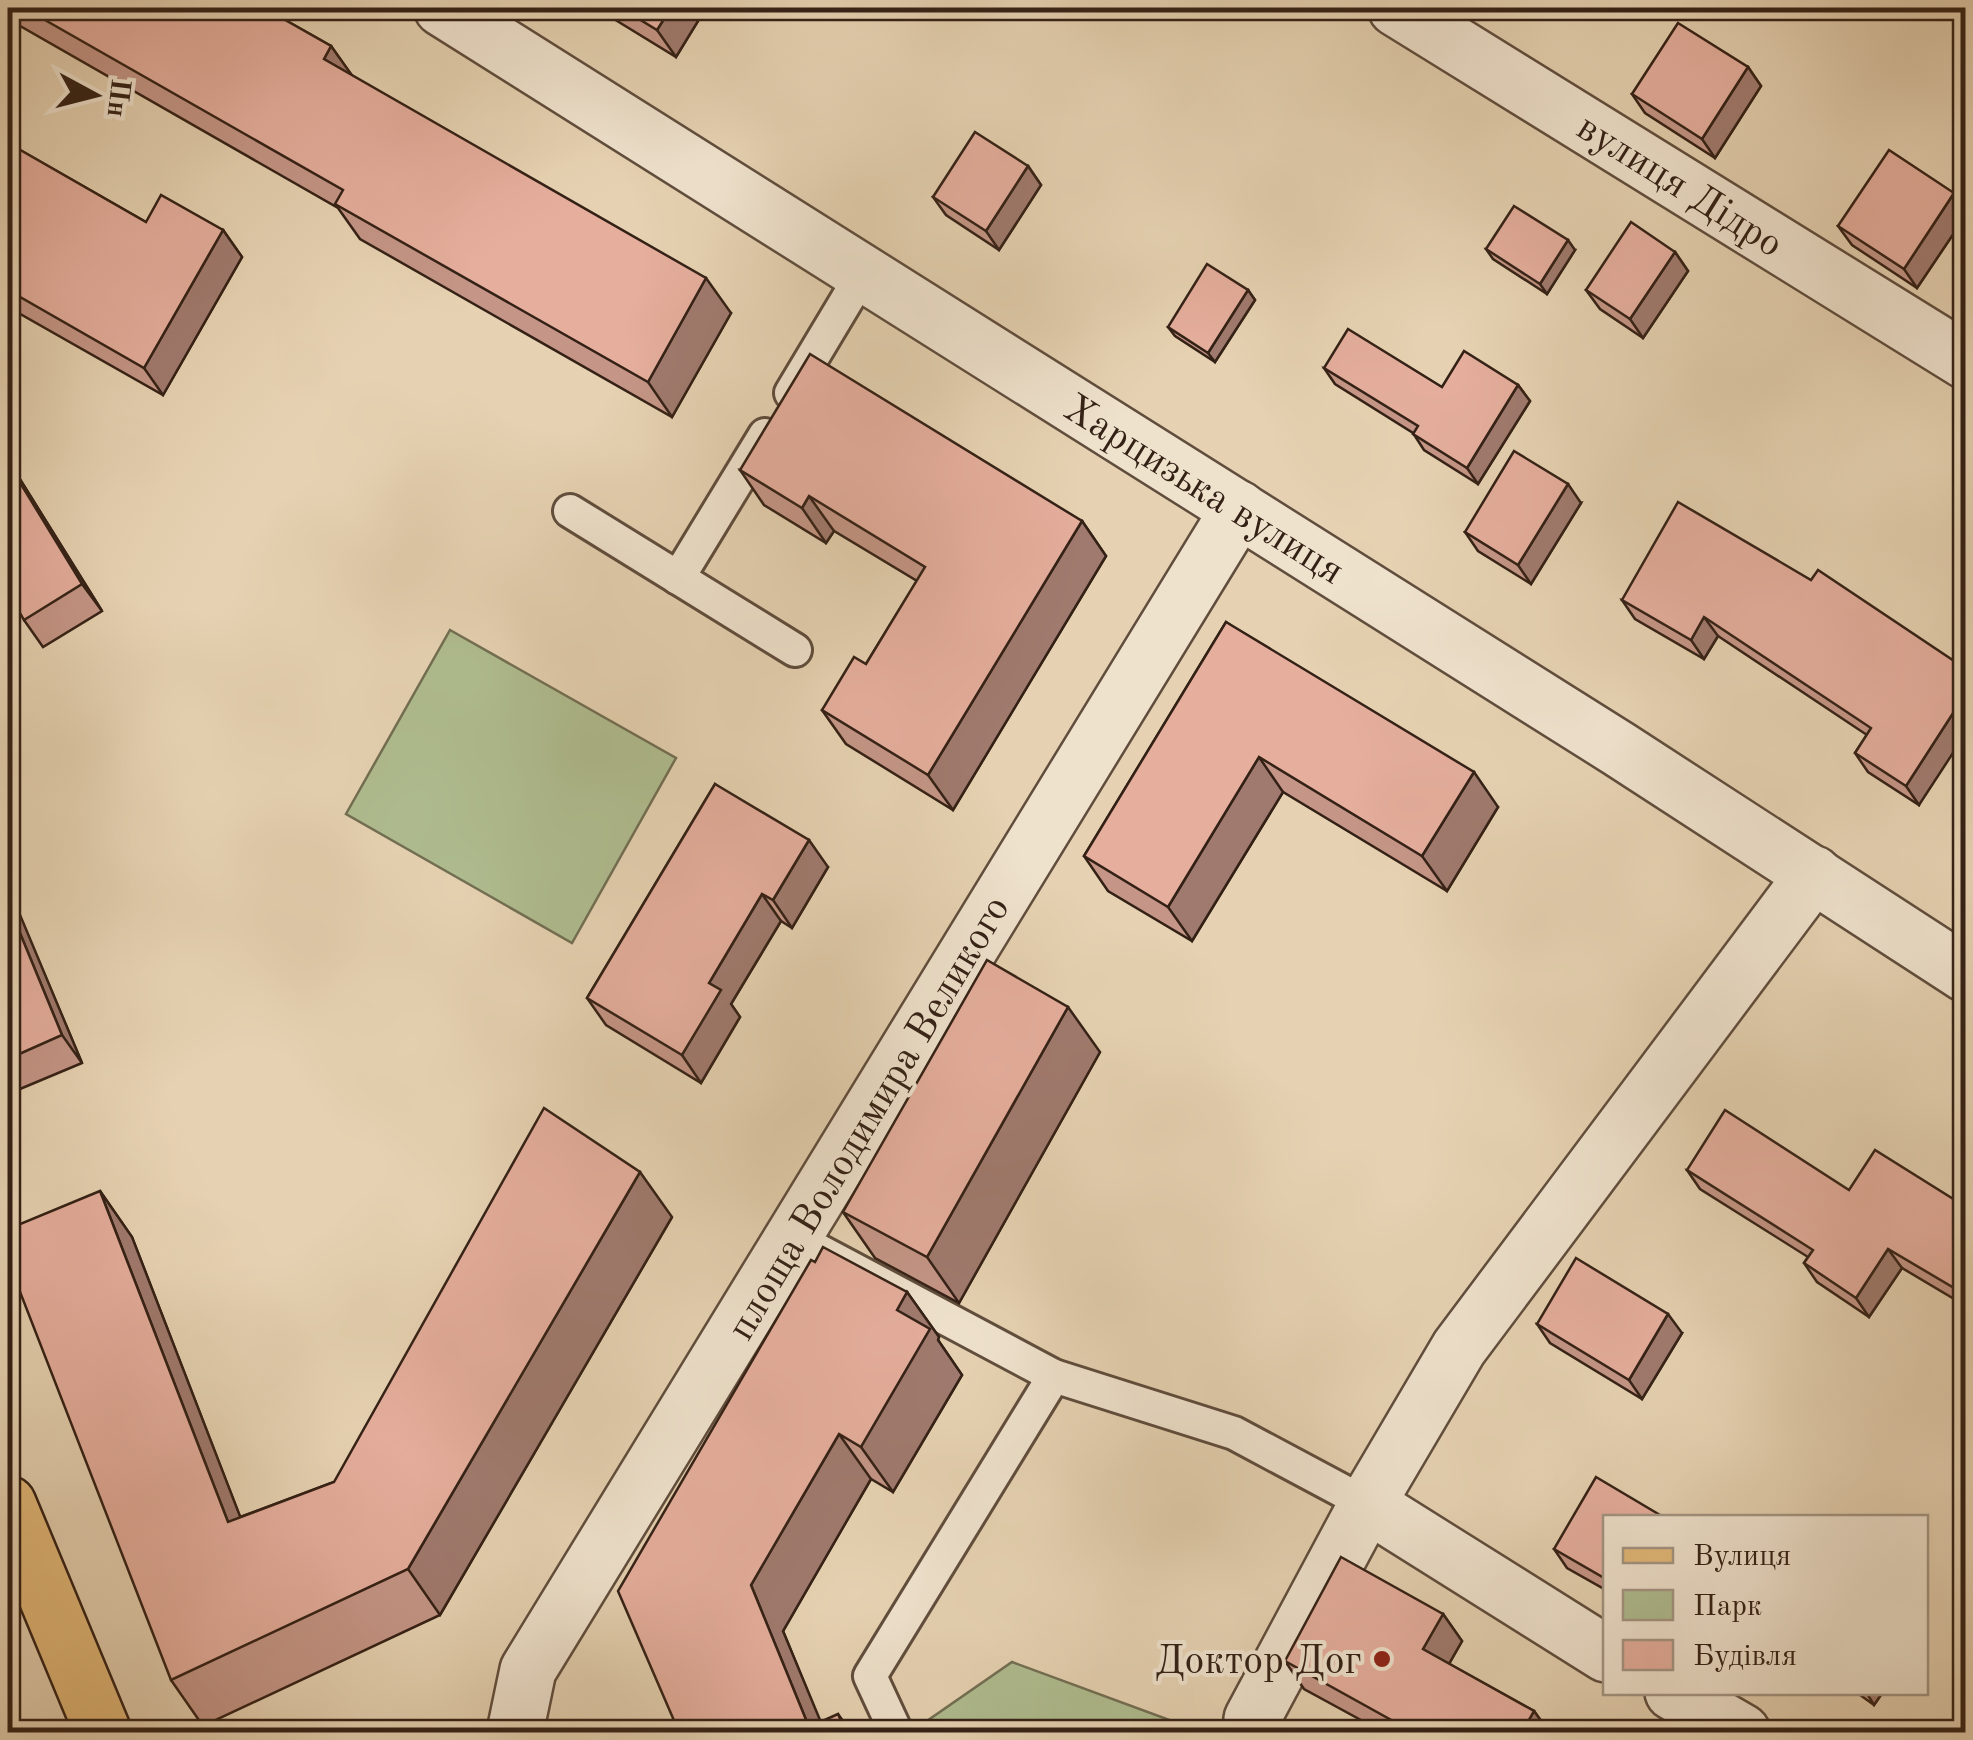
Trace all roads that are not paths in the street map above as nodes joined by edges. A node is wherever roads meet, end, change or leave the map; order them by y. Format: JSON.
{"nodes":[{"id":1,"x":442,"y":8,"type":"edge"},
{"id":2,"x":1396,"y":8,"type":"edge"},
{"id":3,"x":864,"y":273,"type":"junction"},
{"id":4,"x":1966,"y":361,"type":"edge"},
{"id":5,"x":1238,"y":510,"type":"junction"},
{"id":6,"x":570,"y":511,"type":"dead end"},
{"id":7,"x":678,"y":578,"type":"junction"},
{"id":8,"x":795,"y":650,"type":"dead end"},
{"id":9,"x":1814,"y":874,"type":"junction"},
{"id":10,"x":1966,"y":974,"type":"edge"},
{"id":11,"x":793,"y":1237,"type":"junction"},
{"id":12,"x":1054,"y":1376,"type":"junction"},
{"id":13,"x":8,"y":1504,"type":"edge"},
{"id":14,"x":1368,"y":1504,"type":"junction"},
{"id":15,"x":1603,"y":1652,"type":"edge"},
{"id":16,"x":1678,"y":1695,"type":"edge"},
{"id":17,"x":1254,"y":1726,"type":"edge"},
{"id":18,"x":103,"y":1732,"type":"edge"},
{"id":19,"x":515,"y":1732,"type":"edge"},
{"id":20,"x":896,"y":1732,"type":"edge"},
{"id":21,"x":1742,"y":1732,"type":"edge"}],
"edges":[{"from":1,"to":3,"type":"street","name":"Харцизька вулиця"},
{"from":2,"to":4,"type":"street","name":"вулиця Дідро"},
{"from":3,"to":5,"type":"street","name":"Харцизька вулиця"},
{"from":3,"to":7,"type":"lane"},
{"from":5,"to":9,"type":"street","name":"Харцизька вулиця"},
{"from":5,"to":11,"type":"street","name":"площа Володимира Великого"},
{"from":6,"to":7,"type":"lane"},
{"from":7,"to":8,"type":"lane"},
{"from":9,"to":10,"type":"street","name":"Харцизька вулиця"},
{"from":9,"to":14,"type":"street"},
{"from":11,"to":12,"type":"lane"},
{"from":11,"to":19,"type":"street","name":"площа Володимира Великого"},
{"from":12,"to":14,"type":"lane"},
{"from":12,"to":20,"type":"lane"},
{"from":13,"to":18,"type":"main road"},
{"from":14,"to":15,"type":"street"},
{"from":14,"to":17,"type":"street"},
{"from":16,"to":21,"type":"street"}]}
